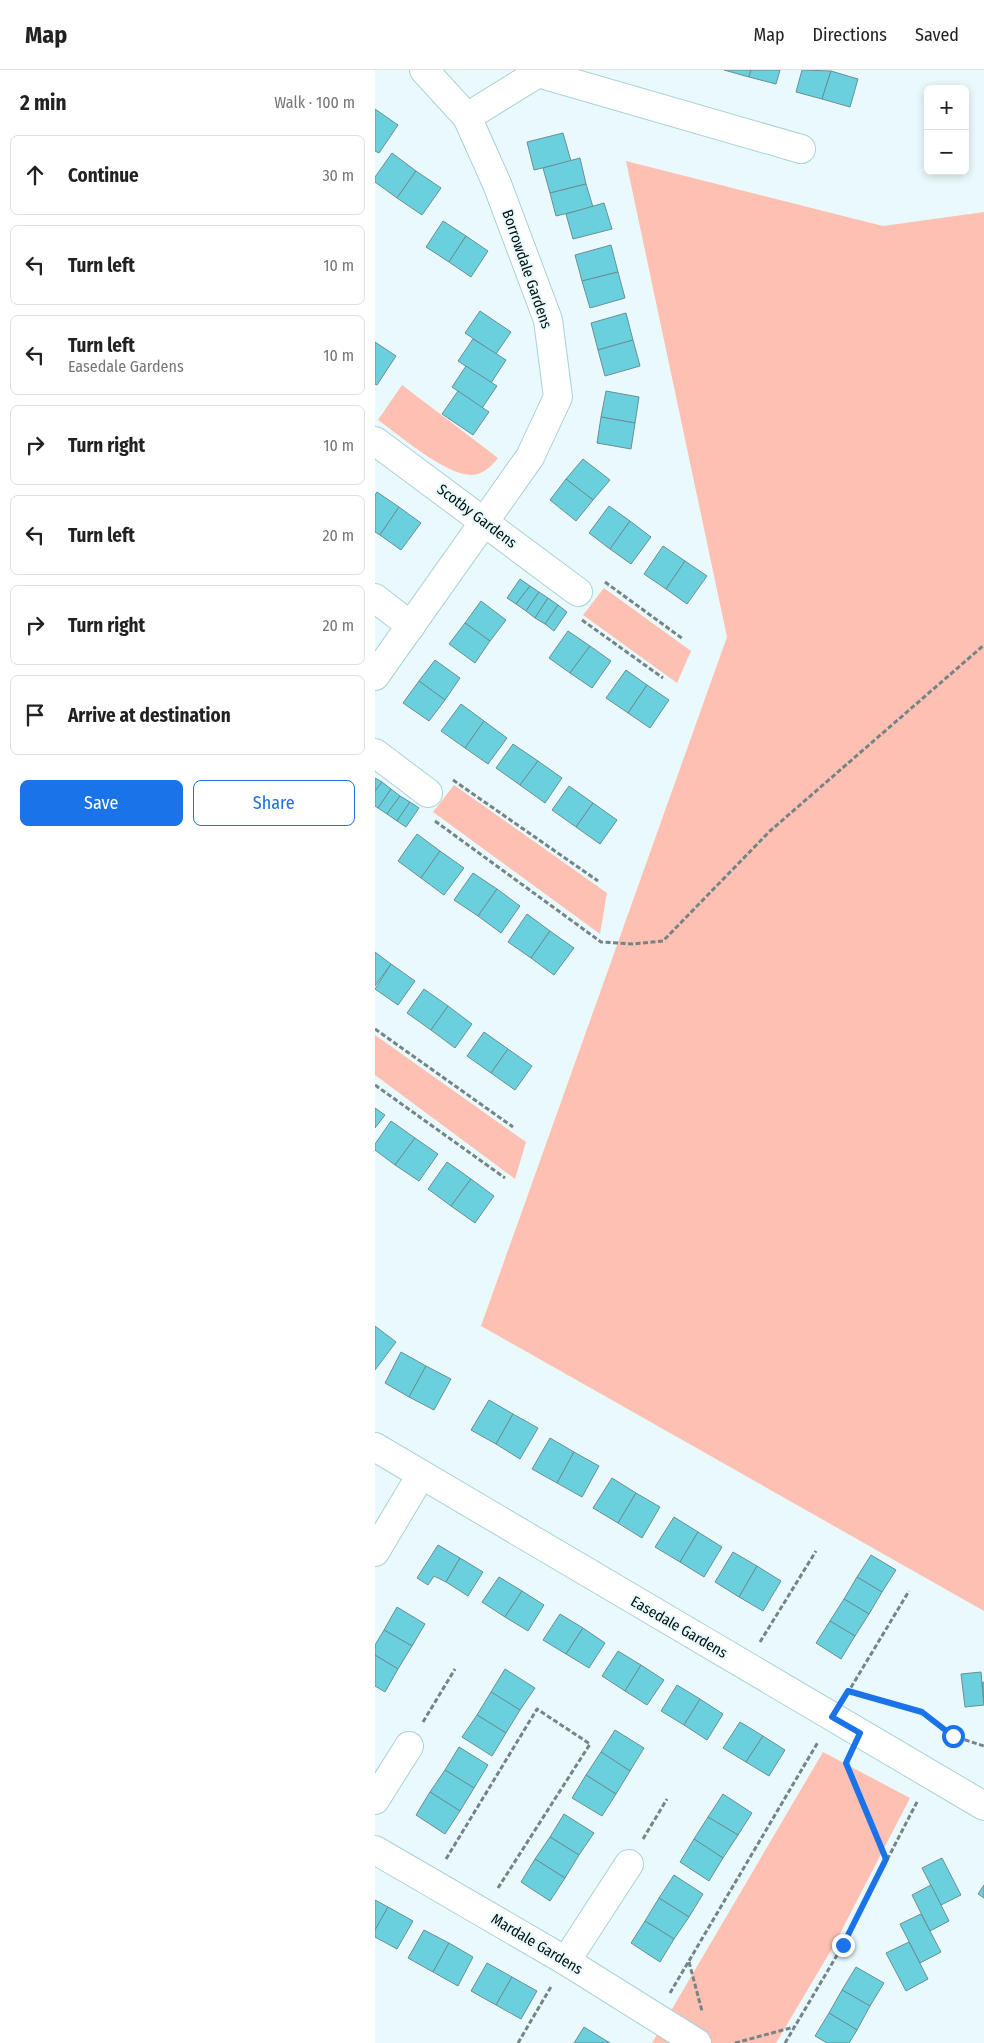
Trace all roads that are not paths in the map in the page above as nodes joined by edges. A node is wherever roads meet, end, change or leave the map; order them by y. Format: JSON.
{"nodes":[{"id":1,"x":424,"y":70,"type":"edge"},
{"id":2,"x":467,"y":116,"type":"junction"},
{"id":3,"x":801,"y":149,"type":"dead end"},
{"id":4,"x":375,"y":441,"type":"edge"},
{"id":5,"x":485,"y":522,"type":"junction"},
{"id":6,"x":578,"y":592,"type":"road end"},
{"id":7,"x":375,"y":598,"type":"edge"},
{"id":8,"x":411,"y":626,"type":"junction"},
{"id":9,"x":375,"y":676,"type":"edge"},
{"id":10,"x":375,"y":753,"type":"edge"},
{"id":11,"x":428,"y":793,"type":"road end"},
{"id":12,"x":375,"y":1447,"type":"edge"},
{"id":13,"x":421,"y":1475,"type":"junction"},
{"id":14,"x":375,"y":1552,"type":"edge"},
{"id":15,"x":409,"y":1746,"type":"road end"},
{"id":16,"x":375,"y":1800,"type":"edge"},
{"id":17,"x":984,"y":1806,"type":"edge"},
{"id":18,"x":375,"y":1850,"type":"edge"},
{"id":19,"x":629,"y":1864,"type":"road end"},
{"id":20,"x":566,"y":1961,"type":"junction"},
{"id":21,"x":697,"y":2043,"type":"edge"}],
"edges":[{"from":1,"to":2,"type":"street","name":"Borrowdale Gardens"},
{"from":2,"to":3,"type":"street"},
{"from":2,"to":5,"type":"street","name":"Borrowdale Gardens"},
{"from":4,"to":5,"type":"street","name":"Scotby Gardens"},
{"from":5,"to":6,"type":"street","name":"Scotby Gardens"},
{"from":5,"to":8,"type":"street","name":"Borrowdale Gardens"},
{"from":7,"to":8,"type":"street"},
{"from":8,"to":9,"type":"street","name":"Borrowdale Gardens"},
{"from":10,"to":11,"type":"street"},
{"from":12,"to":13,"type":"street","name":"Easedale Gardens"},
{"from":13,"to":14,"type":"street"},
{"from":13,"to":17,"type":"street","name":"Easedale Gardens"},
{"from":15,"to":16,"type":"street"},
{"from":18,"to":20,"type":"street","name":"Mardale Gardens"},
{"from":19,"to":20,"type":"street"},
{"from":20,"to":21,"type":"street","name":"Mardale Gardens"}]}
